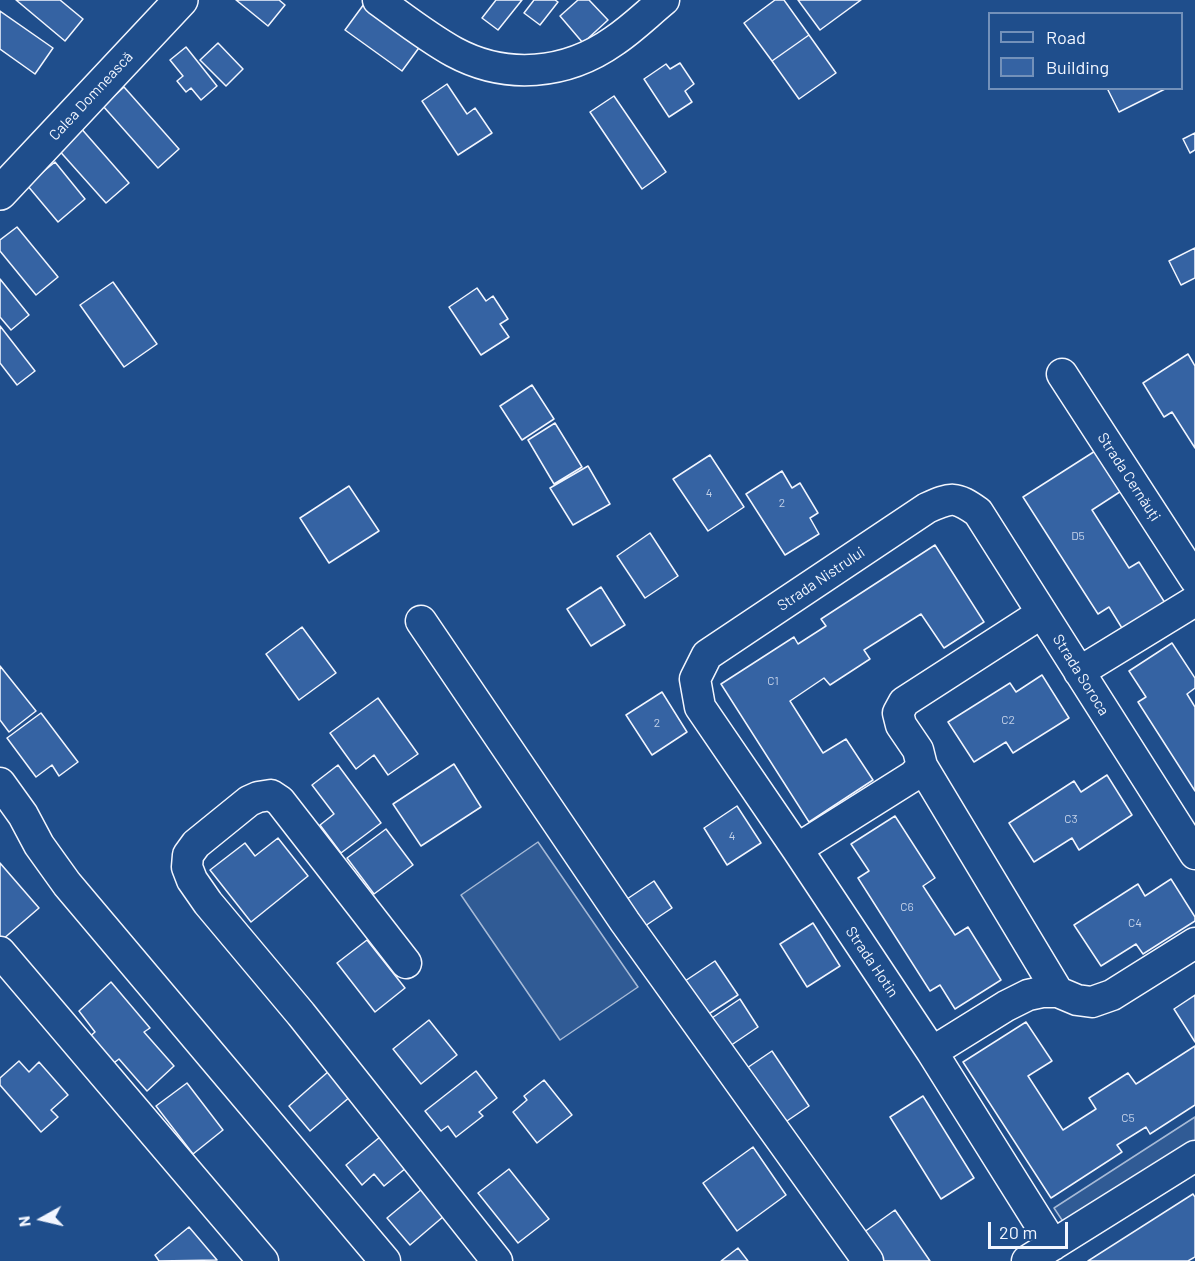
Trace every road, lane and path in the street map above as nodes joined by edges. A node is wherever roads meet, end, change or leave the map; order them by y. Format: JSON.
{"nodes":[{"id":1,"x":155,"y":0,"type":"edge"},
{"id":2,"x":181,"y":0,"type":"edge"},
{"id":3,"x":378,"y":0,"type":"edge"},
{"id":4,"x":663,"y":0,"type":"edge"},
{"id":5,"x":0,"y":163,"type":"edge"},
{"id":6,"x":0,"y":193,"type":"edge"},
{"id":7,"x":1062,"y":374,"type":"dead end"},
{"id":8,"x":962,"y":501,"type":"joint"},
{"id":9,"x":1195,"y":579,"type":"edge"},
{"id":10,"x":1195,"y":601,"type":"edge"},
{"id":11,"x":1042,"y":612,"type":"junction"},
{"id":12,"x":421,"y":621,"type":"dead end"},
{"id":13,"x":1079,"y":672,"type":"junction"},
{"id":14,"x":695,"y":679,"type":"joint"},
{"id":15,"x":922,"y":766,"type":"junction"},
{"id":16,"x":0,"y":783,"type":"edge"},
{"id":17,"x":797,"y":849,"type":"junction"},
{"id":18,"x":1195,"y":854,"type":"edge"},
{"id":19,"x":1195,"y":943,"type":"edge"},
{"id":20,"x":0,"y":952,"type":"edge"},
{"id":21,"x":406,"y":963,"type":"dead end"},
{"id":22,"x":1058,"y":992,"type":"junction"},
{"id":23,"x":932,"y":1052,"type":"junction"},
{"id":24,"x":1195,"y":1156,"type":"edge"},
{"id":25,"x":1053,"y":1245,"type":"junction"},
{"id":26,"x":263,"y":1261,"type":"edge"},
{"id":27,"x":385,"y":1261,"type":"edge"},
{"id":28,"x":497,"y":1261,"type":"edge"},
{"id":29,"x":868,"y":1261,"type":"edge"},
{"id":30,"x":1028,"y":1261,"type":"edge"}],
"edges":[{"from":1,"to":5,"type":"main road","name":"Calea Domnească"},
{"from":2,"to":6,"type":"main road","name":"Calea Domnească"},
{"from":3,"to":4,"type":"street"},
{"from":7,"to":9,"type":"street","name":"Strada Cernăuți"},
{"from":8,"to":11,"type":"street","name":"Strada Soroca"},
{"from":8,"to":14,"type":"street","name":"Strada Nistrului"},
{"from":10,"to":13,"type":"street"},
{"from":11,"to":13,"type":"street","name":"Strada Soroca"},
{"from":11,"to":15,"type":"street"},
{"from":12,"to":29,"type":"street"},
{"from":13,"to":18,"type":"street","name":"Strada Soroca"},
{"from":14,"to":17,"type":"street","name":"Strada Hotin"},
{"from":15,"to":17,"type":"street"},
{"from":15,"to":22,"type":"street"},
{"from":16,"to":27,"type":"street"},
{"from":17,"to":23,"type":"street","name":"Strada Hotin"},
{"from":19,"to":22,"type":"street"},
{"from":20,"to":26,"type":"street"},
{"from":21,"to":28,"type":"street"},
{"from":22,"to":23,"type":"street"},
{"from":23,"to":25,"type":"street","name":"Strada Hotin"},
{"from":24,"to":25,"type":"street"},
{"from":25,"to":30,"type":"street"}]}
